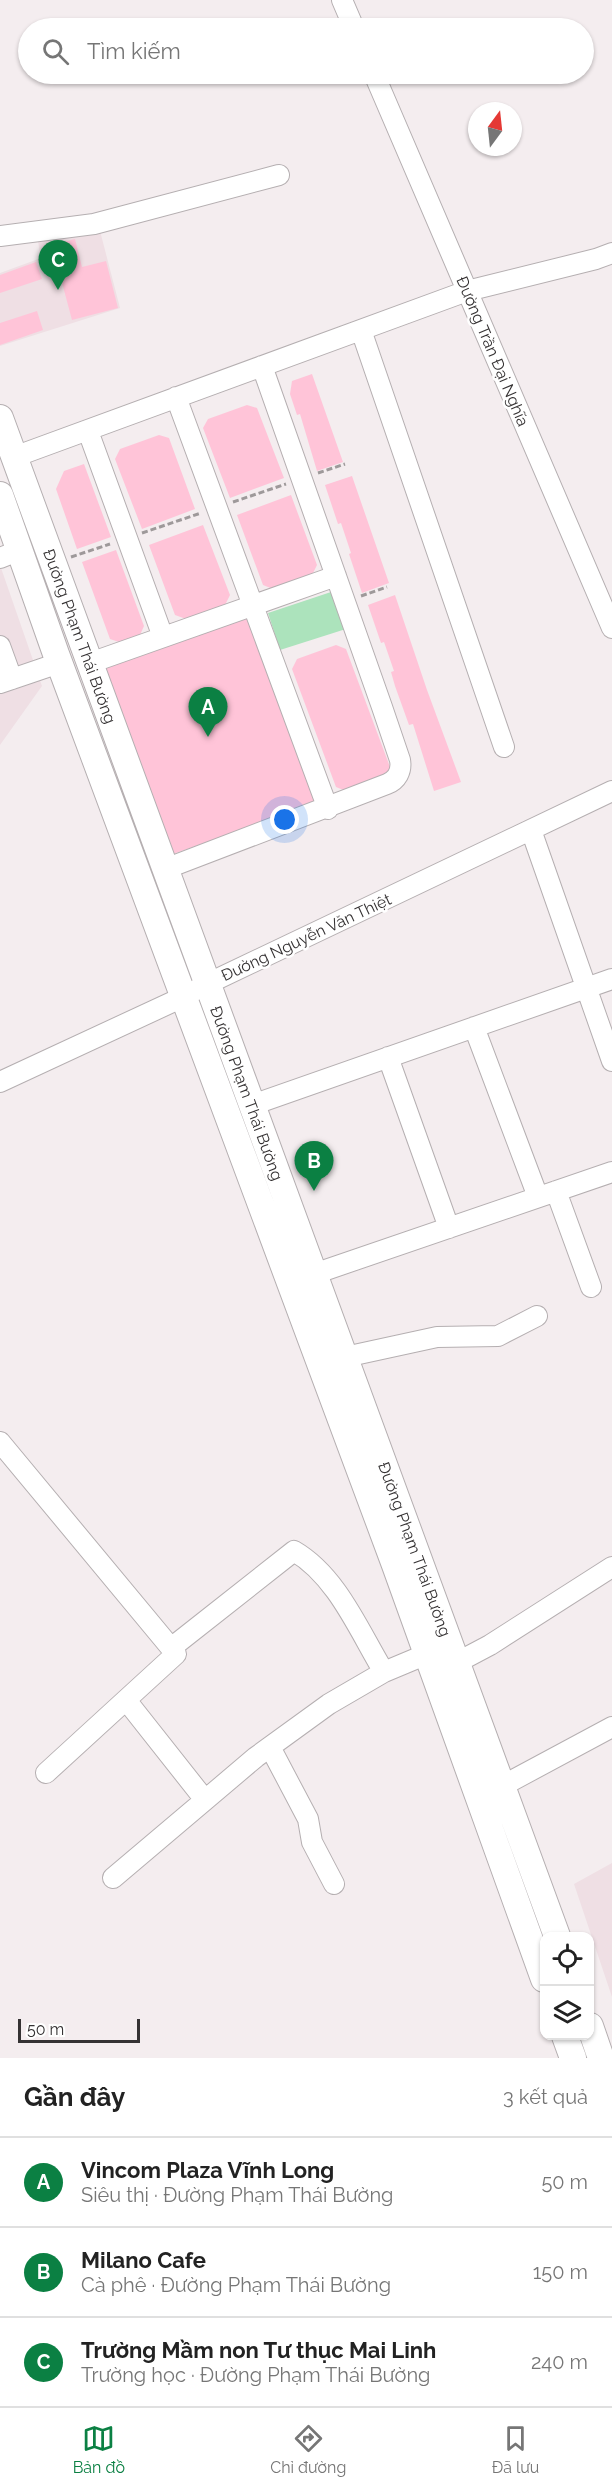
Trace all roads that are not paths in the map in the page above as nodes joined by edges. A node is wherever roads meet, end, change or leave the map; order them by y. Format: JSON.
{"nodes":[{"id":1,"x":342,"y":0,"type":"edge"},
{"id":2,"x":350,"y":18,"type":"edge"},
{"id":3,"x":378,"y":84,"type":"edge"},
{"id":4,"x":279,"y":175,"type":"dead end"},
{"id":5,"x":0,"y":236,"type":"edge"},
{"id":6,"x":612,"y":253,"type":"edge"},
{"id":7,"x":467,"y":291,"type":"junction"},
{"id":8,"x":361,"y":330,"type":"junction"},
{"id":9,"x":262,"y":366,"type":"junction"},
{"id":10,"x":177,"y":397,"type":"junction"},
{"id":11,"x":0,"y":418,"type":"edge"},
{"id":12,"x":88,"y":431,"type":"junction"},
{"id":13,"x":14,"y":457,"type":"junction"},
{"id":14,"x":0,"y":495,"type":"edge"},
{"id":15,"x":44,"y":540,"type":"junction"},
{"id":16,"x":10,"y":554,"type":"edge"},
{"id":17,"x":336,"y":576,"type":"junction"},
{"id":18,"x":253,"y":605,"type":"junction"},
{"id":19,"x":612,"y":628,"type":"edge"},
{"id":20,"x":163,"y":637,"type":"junction"},
{"id":21,"x":0,"y":646,"type":"edge"},
{"id":22,"x":59,"y":663,"type":"junction"},
{"id":23,"x":90,"y":663,"type":"junction"},
{"id":24,"x":6,"y":681,"type":"edge"},
{"id":25,"x":504,"y":747,"type":"dead end"},
{"id":26,"x":612,"y":791,"type":"edge"},
{"id":27,"x":328,"y":809,"type":"junction"},
{"id":28,"x":531,"y":830,"type":"junction"},
{"id":29,"x":165,"y":869,"type":"junction"},
{"id":30,"x":612,"y":980,"type":"edge"},
{"id":31,"x":207,"y":984,"type":"junction"},
{"id":32,"x":588,"y":988,"type":"junction"},
{"id":33,"x":183,"y":998,"type":"junction"},
{"id":34,"x":474,"y":1027,"type":"junction"},
{"id":35,"x":387,"y":1057,"type":"junction"},
{"id":36,"x":612,"y":1061,"type":"edge"},
{"id":37,"x":0,"y":1082,"type":"edge"},
{"id":38,"x":252,"y":1105,"type":"junction"},
{"id":39,"x":612,"y":1172,"type":"edge"},
{"id":40,"x":547,"y":1194,"type":"junction"},
{"id":41,"x":449,"y":1228,"type":"junction"},
{"id":42,"x":314,"y":1274,"type":"junction"},
{"id":43,"x":289,"y":1282,"type":"junction"},
{"id":44,"x":591,"y":1287,"type":"dead end"},
{"id":45,"x":537,"y":1316,"type":"dead end"},
{"id":46,"x":345,"y":1357,"type":"junction"},
{"id":47,"x":0,"y":1443,"type":"edge"},
{"id":48,"x":612,"y":1567,"type":"edge"},
{"id":49,"x":171,"y":1648,"type":"junction"},
{"id":50,"x":427,"y":1654,"type":"junction"},
{"id":51,"x":456,"y":1663,"type":"junction"},
{"id":52,"x":384,"y":1672,"type":"junction"},
{"id":53,"x":126,"y":1700,"type":"junction"},
{"id":54,"x":612,"y":1727,"type":"edge"},
{"id":55,"x":270,"y":1747,"type":"junction"},
{"id":56,"x":46,"y":1773,"type":"dead end"},
{"id":57,"x":502,"y":1786,"type":"junction"},
{"id":58,"x":205,"y":1800,"type":"junction"},
{"id":59,"x":113,"y":1878,"type":"dead end"},
{"id":60,"x":334,"y":1884,"type":"dead end"},
{"id":61,"x":538,"y":1886,"type":"junction"},
{"id":62,"x":513,"y":1892,"type":"junction"},
{"id":63,"x":555,"y":1932,"type":"edge"},
{"id":64,"x":540,"y":1968,"type":"edge"},
{"id":65,"x":594,"y":2038,"type":"edge"},
{"id":66,"x":566,"y":2040,"type":"edge"},
{"id":67,"x":573,"y":2058,"type":"edge"},
{"id":68,"x":601,"y":2058,"type":"edge"}],
"edges":[{"from":1,"to":2,"type":"street"},
{"from":3,"to":7,"type":"street","name":"Đường Trần Đại Nghĩa"},
{"from":4,"to":5,"type":"street"},
{"from":6,"to":7,"type":"street"},
{"from":7,"to":8,"type":"street"},
{"from":7,"to":19,"type":"street","name":"Đường Trần Đại Nghĩa"},
{"from":8,"to":9,"type":"street"},
{"from":8,"to":25,"type":"street"},
{"from":9,"to":10,"type":"street"},
{"from":9,"to":17,"type":"street"},
{"from":10,"to":12,"type":"street"},
{"from":10,"to":18,"type":"street"},
{"from":11,"to":13,"type":"main road","name":"Đường Phạm Thái Bường"},
{"from":12,"to":13,"type":"street"},
{"from":12,"to":20,"type":"street"},
{"from":13,"to":15,"type":"main road","name":"Đường Phạm Thái Bường"},
{"from":14,"to":16,"type":"main road","name":"Đường Phạm Thái Bường"},
{"from":15,"to":16,"type":"main road"},
{"from":15,"to":23,"type":"main road","name":"Đường Phạm Thái Bường"},
{"from":16,"to":22,"type":"main road","name":"Đường Phạm Thái Bường"},
{"from":17,"to":18,"type":"street"},
{"from":17,"to":27,"type":"street"},
{"from":18,"to":20,"type":"street"},
{"from":18,"to":27,"type":"street"},
{"from":20,"to":23,"type":"street"},
{"from":21,"to":24,"type":"street"},
{"from":22,"to":24,"type":"street"},
{"from":22,"to":33,"type":"main road","name":"Đường Phạm Thái Bường"},
{"from":23,"to":29,"type":"main road","name":"Đường Phạm Thái Bường"},
{"from":26,"to":28,"type":"street","name":"Đường Nguyễn Văn Thiệt"},
{"from":27,"to":29,"type":"street"},
{"from":28,"to":31,"type":"street","name":"Đường Nguyễn Văn Thiệt"},
{"from":28,"to":32,"type":"street"},
{"from":29,"to":31,"type":"main road","name":"Đường Phạm Thái Bường"},
{"from":30,"to":32,"type":"street"},
{"from":31,"to":33,"type":"street","name":"Đường Nguyễn Văn Thiệt"},
{"from":31,"to":38,"type":"main road","name":"Đường Phạm Thái Bường"},
{"from":32,"to":34,"type":"street"},
{"from":32,"to":36,"type":"street"},
{"from":33,"to":37,"type":"street","name":"Đường Nguyễn Văn Thiệt"},
{"from":33,"to":43,"type":"main road","name":"Đường Phạm Thái Bường"},
{"from":34,"to":35,"type":"street"},
{"from":34,"to":40,"type":"street"},
{"from":35,"to":38,"type":"street"},
{"from":35,"to":41,"type":"street"},
{"from":38,"to":42,"type":"main road","name":"Đường Phạm Thái Bường"},
{"from":39,"to":40,"type":"street"},
{"from":40,"to":41,"type":"street"},
{"from":40,"to":44,"type":"street"},
{"from":41,"to":42,"type":"street"},
{"from":42,"to":43,"type":"main road"},
{"from":42,"to":46,"type":"main road","name":"Đường Phạm Thái Bường"},
{"from":43,"to":50,"type":"main road","name":"Đường Phạm Thái Bường"},
{"from":45,"to":46,"type":"street"},
{"from":46,"to":51,"type":"main road","name":"Đường Phạm Thái Bường"},
{"from":47,"to":49,"type":"street"},
{"from":48,"to":51,"type":"street"},
{"from":49,"to":52,"type":"street"},
{"from":49,"to":53,"type":"street"},
{"from":50,"to":52,"type":"street"},
{"from":50,"to":62,"type":"main road","name":"Đường Phạm Thái Bường"},
{"from":51,"to":57,"type":"main road","name":"Đường Phạm Thái Bường"},
{"from":52,"to":55,"type":"street"},
{"from":53,"to":56,"type":"street"},
{"from":53,"to":58,"type":"street"},
{"from":54,"to":57,"type":"street"},
{"from":55,"to":58,"type":"street"},
{"from":55,"to":60,"type":"street"},
{"from":57,"to":61,"type":"main road","name":"Đường Phạm Thái Bường"},
{"from":58,"to":59,"type":"street"},
{"from":61,"to":62,"type":"main road"},
{"from":61,"to":63,"type":"main road","name":"Đường Phạm Thái Bường"},
{"from":62,"to":64,"type":"main road","name":"Đường Phạm Thái Bường"},
{"from":65,"to":68,"type":"main road"},
{"from":66,"to":67,"type":"main road"}]}
